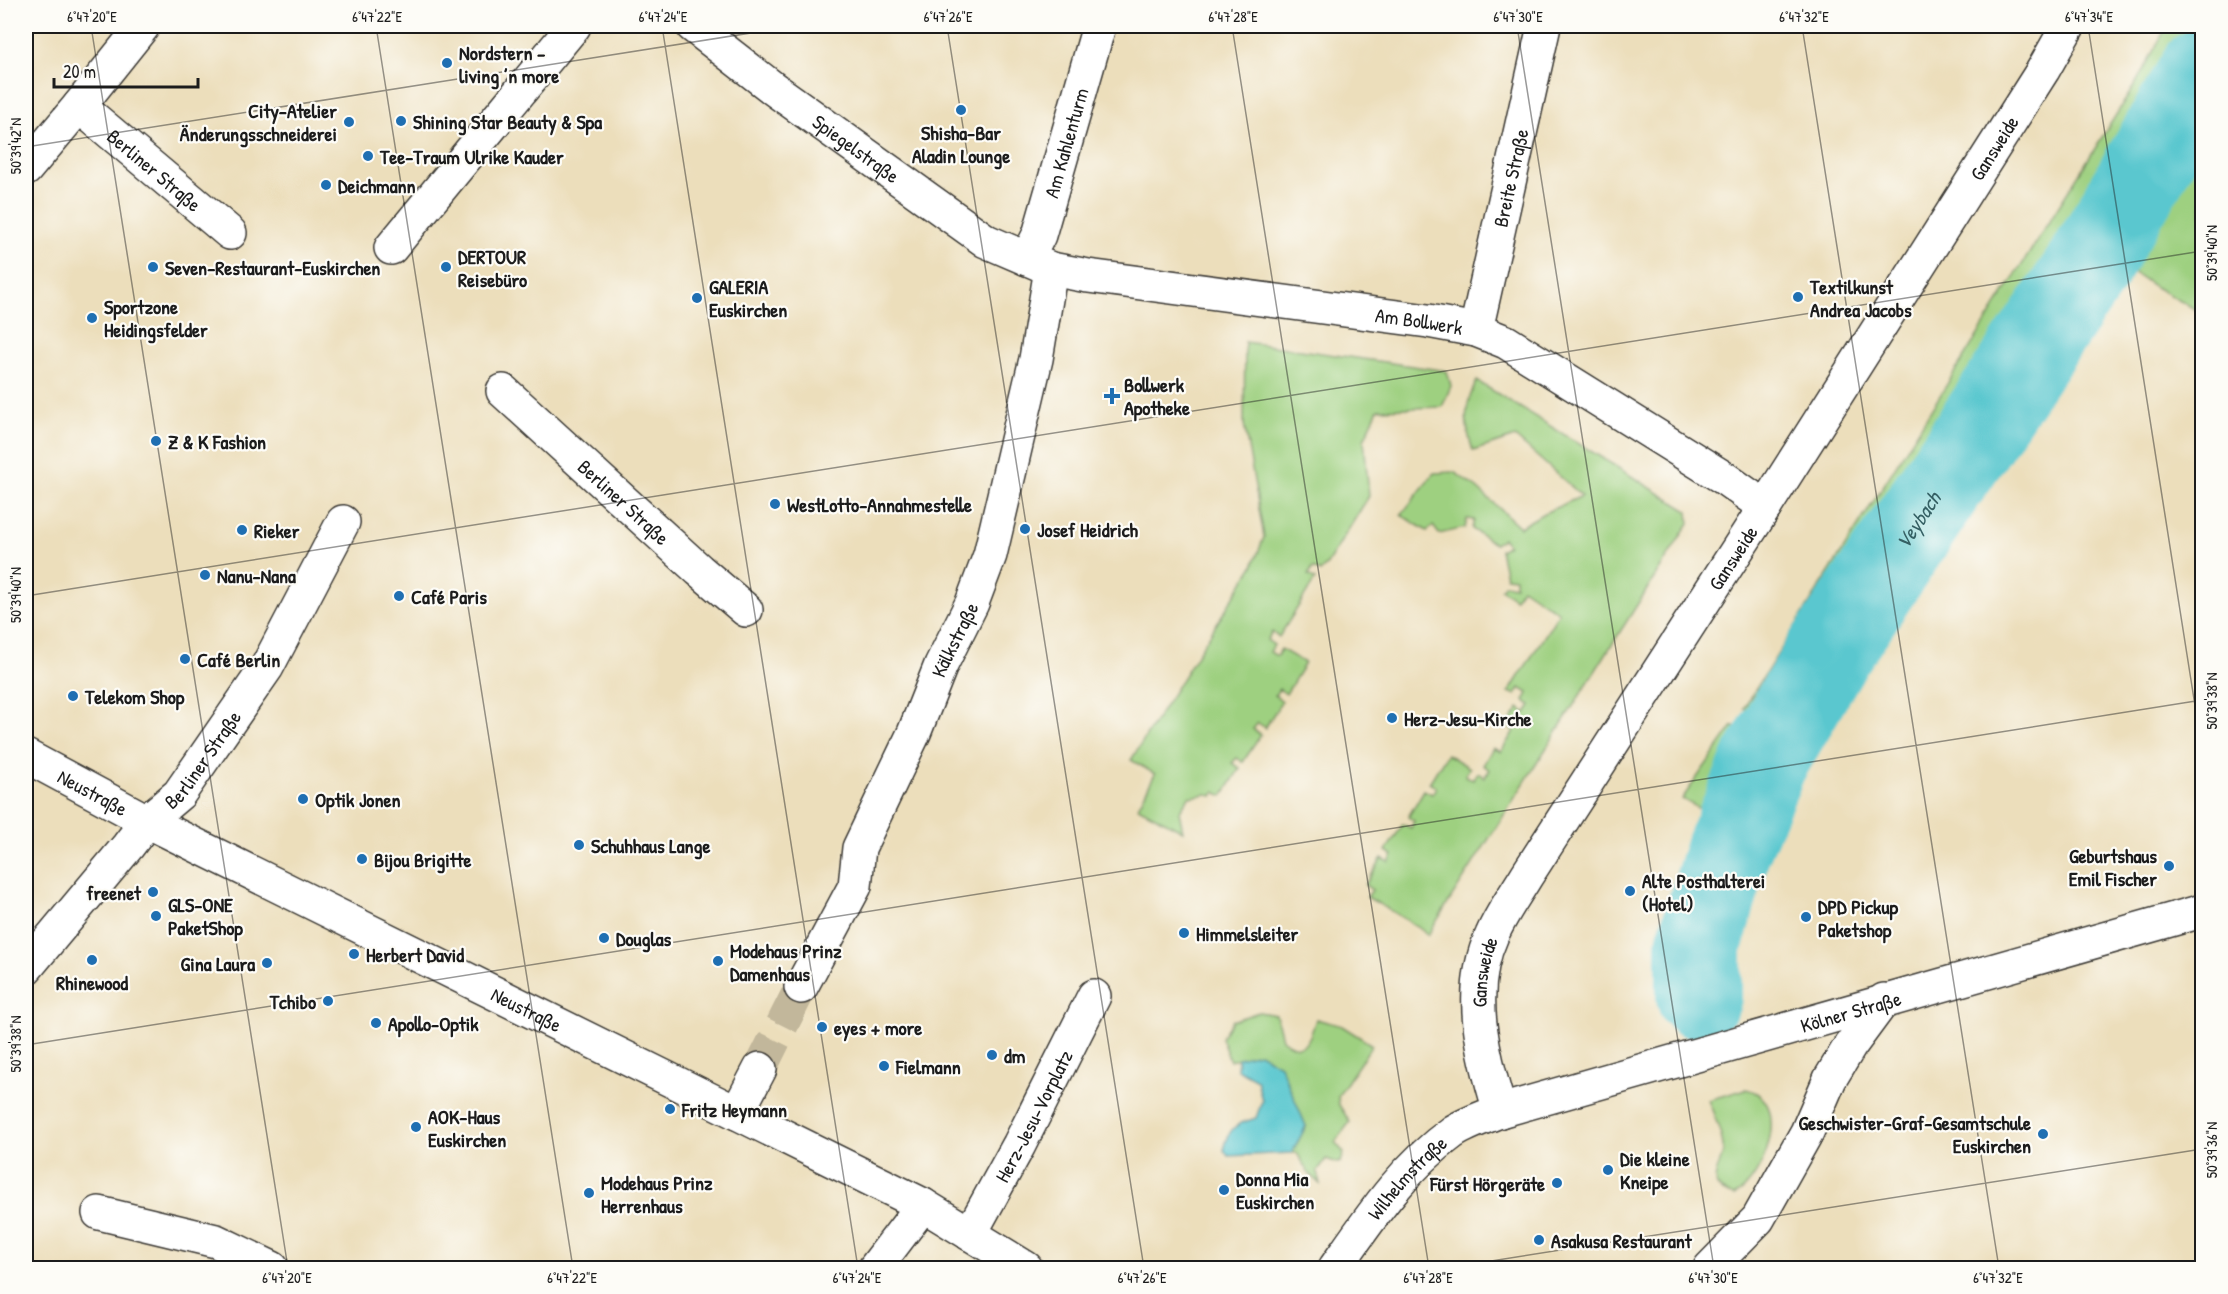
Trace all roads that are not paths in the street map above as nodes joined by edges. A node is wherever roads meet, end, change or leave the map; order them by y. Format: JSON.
{"nodes":[{"id":1,"x":143,"y":26,"type":"edge"},
{"id":2,"x":574,"y":26,"type":"edge"},
{"id":3,"x":693,"y":26,"type":"edge"},
{"id":4,"x":1099,"y":26,"type":"edge"},
{"id":5,"x":1544,"y":26,"type":"edge"},
{"id":6,"x":2068,"y":26,"type":"edge"},
{"id":7,"x":79,"y":106,"type":"junction"},
{"id":8,"x":26,"y":169,"type":"edge"},
{"id":9,"x":230,"y":233,"type":"dead end"},
{"id":10,"x":391,"y":248,"type":"dead end"},
{"id":11,"x":1039,"y":264,"type":"junction"},
{"id":12,"x":1476,"y":330,"type":"junction"},
{"id":13,"x":503,"y":391,"type":"dead end"},
{"id":14,"x":1765,"y":507,"type":"junction"},
{"id":15,"x":343,"y":522,"type":"dead end"},
{"id":16,"x":746,"y":610,"type":"dead end"},
{"id":17,"x":26,"y":756,"type":"edge"},
{"id":18,"x":147,"y":821,"type":"junction"},
{"id":19,"x":2202,"y":911,"type":"edge"},
{"id":20,"x":26,"y":968,"type":"edge"},
{"id":21,"x":801,"y":987,"type":"tunnel mouth"},
{"id":22,"x":1094,"y":996,"type":"dead end"},
{"id":23,"x":1884,"y":1000,"type":"junction"},
{"id":24,"x":760,"y":1069,"type":"tunnel mouth"},
{"id":25,"x":1500,"y":1111,"type":"junction"},
{"id":26,"x":737,"y":1113,"type":"junction"},
{"id":27,"x":923,"y":1205,"type":"junction"},
{"id":28,"x":99,"y":1213,"type":"dead end"},
{"id":29,"x":970,"y":1234,"type":"junction"},
{"id":30,"x":272,"y":1269,"type":"edge"},
{"id":31,"x":875,"y":1269,"type":"edge"},
{"id":32,"x":1026,"y":1269,"type":"edge"},
{"id":33,"x":1335,"y":1269,"type":"edge"},
{"id":34,"x":1710,"y":1269,"type":"edge"}],
"edges":[{"from":1,"to":7,"type":"street"},
{"from":2,"to":10,"type":"street"},
{"from":3,"to":11,"type":"street","name":"Spiegelstraße"},
{"from":4,"to":11,"type":"street","name":"Am Kahlenturm"},
{"from":5,"to":12,"type":"street","name":"Breite Straße"},
{"from":6,"to":14,"type":"street","name":"Gansweide"},
{"from":7,"to":8,"type":"street"},
{"from":7,"to":9,"type":"street","name":"Berliner Straße"},
{"from":11,"to":12,"type":"street","name":"Am Bollwerk"},
{"from":11,"to":21,"type":"street","name":"Kälkstraße"},
{"from":12,"to":14,"type":"street","name":"Am Bollwerk"},
{"from":13,"to":16,"type":"street","name":"Berliner Straße"},
{"from":14,"to":25,"type":"street","name":"Gansweide"},
{"from":15,"to":18,"type":"street","name":"Berliner Straße"},
{"from":17,"to":18,"type":"street","name":"Neustraße"},
{"from":18,"to":20,"type":"street","name":"Berliner Straße"},
{"from":18,"to":26,"type":"street","name":"Neustraße"},
{"from":19,"to":23,"type":"street","name":"Kölner Straße"},
{"from":22,"to":29,"type":"street","name":"Herz-Jesu-Vorplatz"},
{"from":23,"to":25,"type":"street","name":"Kölner Straße"},
{"from":23,"to":34,"type":"street"},
{"from":24,"to":26,"type":"street"},
{"from":25,"to":33,"type":"street","name":"Wilhelmstraße"},
{"from":26,"to":27,"type":"street","name":"Neustraße"},
{"from":27,"to":29,"type":"street","name":"Neustraße"},
{"from":27,"to":31,"type":"street"},
{"from":28,"to":30,"type":"street"},
{"from":29,"to":32,"type":"street","name":"Neustraße"}]}
